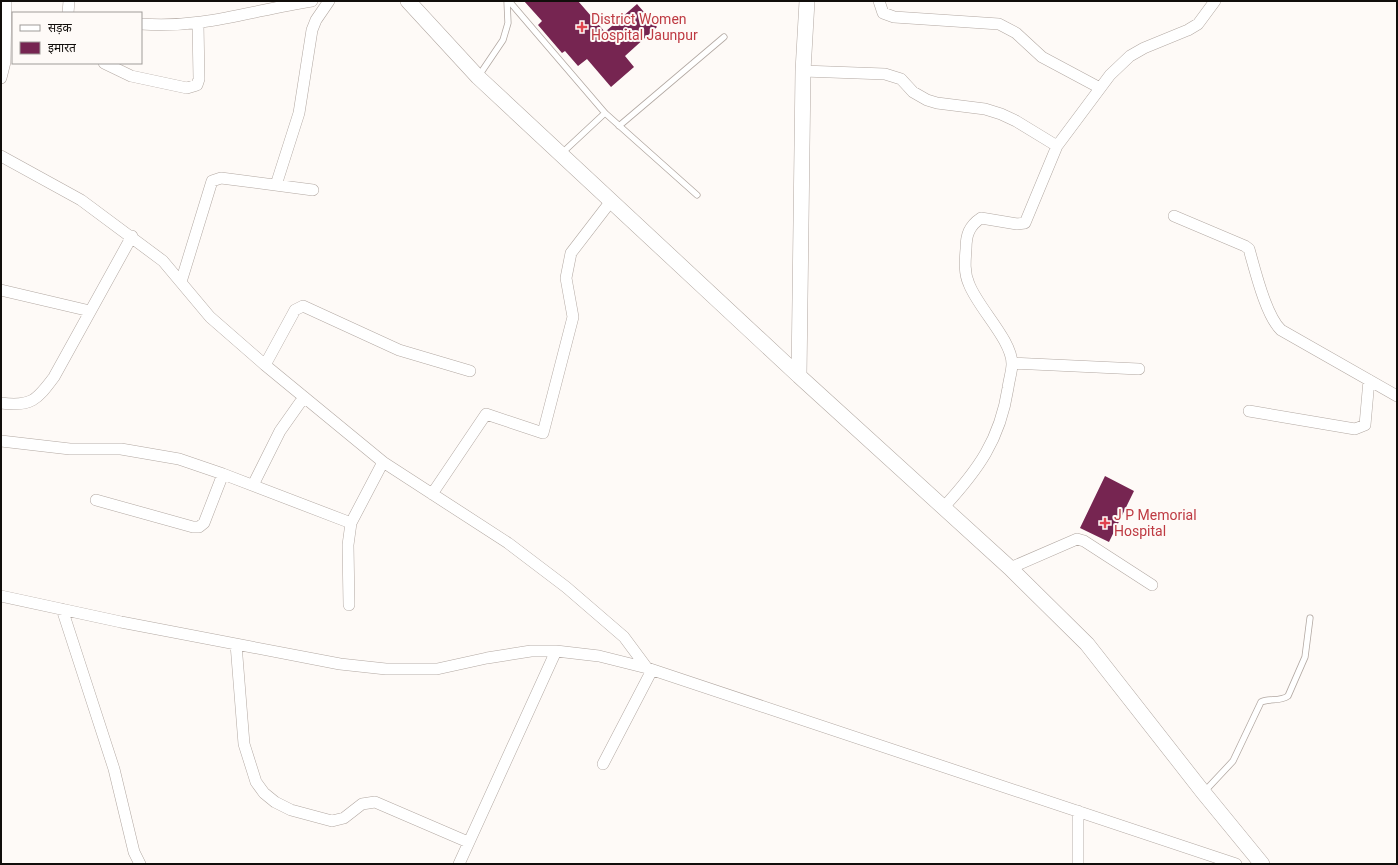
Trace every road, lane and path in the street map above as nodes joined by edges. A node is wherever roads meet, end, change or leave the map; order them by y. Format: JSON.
{"nodes":[{"id":1,"x":6,"y":1,"type":"edge"},
{"id":2,"x":69,"y":1,"type":"edge"},
{"id":3,"x":312,"y":1,"type":"edge"},
{"id":4,"x":329,"y":1,"type":"edge"},
{"id":5,"x":408,"y":1,"type":"edge"},
{"id":6,"x":508,"y":1,"type":"edge"},
{"id":7,"x":807,"y":1,"type":"edge"},
{"id":8,"x":879,"y":1,"type":"edge"},
{"id":9,"x":1215,"y":1,"type":"edge"},
{"id":10,"x":68,"y":12,"type":"edge"},
{"id":11,"x":10,"y":18,"type":"edge"},
{"id":12,"x":142,"y":24,"type":"edge"},
{"id":13,"x":198,"y":24,"type":"junction"},
{"id":14,"x":724,"y":37,"type":"dead end"},
{"id":15,"x":106,"y":64,"type":"edge"},
{"id":16,"x":803,"y":71,"type":"junction"},
{"id":17,"x":478,"y":77,"type":"junction"},
{"id":18,"x":1,"y":78,"type":"edge"},
{"id":19,"x":1100,"y":88,"type":"junction"},
{"id":20,"x":605,"y":113,"type":"junction"},
{"id":21,"x":619,"y":126,"type":"junction"},
{"id":22,"x":1057,"y":146,"type":"junction"},
{"id":23,"x":561,"y":154,"type":"junction"},
{"id":24,"x":1,"y":161,"type":"edge"},
{"id":25,"x":276,"y":185,"type":"junction"},
{"id":26,"x":313,"y":190,"type":"dead end"},
{"id":27,"x":697,"y":196,"type":"dead end"},
{"id":28,"x":611,"y":201,"type":"junction"},
{"id":29,"x":1174,"y":216,"type":"dead end"},
{"id":30,"x":132,"y":236,"type":"junction"},
{"id":31,"x":181,"y":282,"type":"junction"},
{"id":32,"x":1,"y":290,"type":"edge"},
{"id":33,"x":90,"y":311,"type":"junction"},
{"id":34,"x":1012,"y":363,"type":"junction"},
{"id":35,"x":265,"y":365,"type":"junction"},
{"id":36,"x":1139,"y":369,"type":"dead end"},
{"id":37,"x":470,"y":371,"type":"dead end"},
{"id":38,"x":799,"y":376,"type":"junction"},
{"id":39,"x":1369,"y":380,"type":"junction"},
{"id":40,"x":1397,"y":396,"type":"edge"},
{"id":41,"x":304,"y":397,"type":"junction"},
{"id":42,"x":1,"y":403,"type":"edge"},
{"id":43,"x":1249,"y":411,"type":"dead end"},
{"id":44,"x":1,"y":440,"type":"edge"},
{"id":45,"x":383,"y":462,"type":"junction"},
{"id":46,"x":223,"y":474,"type":"junction"},
{"id":47,"x":253,"y":485,"type":"junction"},
{"id":48,"x":432,"y":494,"type":"junction"},
{"id":49,"x":96,"y":500,"type":"dead end"},
{"id":50,"x":943,"y":508,"type":"junction"},
{"id":51,"x":351,"y":523,"type":"junction"},
{"id":52,"x":1010,"y":568,"type":"junction"},
{"id":53,"x":1152,"y":585,"type":"dead end"},
{"id":54,"x":1,"y":596,"type":"edge"},
{"id":55,"x":349,"y":605,"type":"dead end"},
{"id":56,"x":62,"y":608,"type":"junction"},
{"id":57,"x":1310,"y":618,"type":"dead end"},
{"id":58,"x":236,"y":644,"type":"junction"},
{"id":59,"x":556,"y":651,"type":"junction"},
{"id":60,"x":649,"y":669,"type":"junction"},
{"id":61,"x":603,"y":764,"type":"dead end"},
{"id":62,"x":1204,"y":792,"type":"junction"},
{"id":63,"x":1078,"y":811,"type":"junction"},
{"id":64,"x":468,"y":842,"type":"junction"},
{"id":65,"x":140,"y":864,"type":"edge"},
{"id":66,"x":459,"y":864,"type":"edge"},
{"id":67,"x":1078,"y":864,"type":"edge"},
{"id":68,"x":1236,"y":864,"type":"edge"},
{"id":69,"x":1262,"y":864,"type":"edge"}],
"edges":[{"from":1,"to":11,"type":"street"},
{"from":2,"to":10,"type":"street"},
{"from":3,"to":13,"type":"street"},
{"from":4,"to":25,"type":"street"},
{"from":5,"to":17,"type":"main road"},
{"from":6,"to":17,"type":"lane"},
{"from":6,"to":20,"type":"lane"},
{"from":7,"to":16,"type":"main road"},
{"from":8,"to":19,"type":"street"},
{"from":9,"to":19,"type":"street"},
{"from":11,"to":18,"type":"street"},
{"from":12,"to":13,"type":"street"},
{"from":13,"to":15,"type":"street"},
{"from":14,"to":21,"type":"lane"},
{"from":16,"to":22,"type":"street"},
{"from":16,"to":38,"type":"main road"},
{"from":17,"to":23,"type":"main road"},
{"from":19,"to":22,"type":"street"},
{"from":20,"to":21,"type":"lane"},
{"from":20,"to":23,"type":"lane"},
{"from":21,"to":27,"type":"lane"},
{"from":22,"to":34,"type":"street"},
{"from":23,"to":28,"type":"main road"},
{"from":24,"to":30,"type":"street"},
{"from":25,"to":26,"type":"street"},
{"from":25,"to":31,"type":"street"},
{"from":28,"to":38,"type":"main road"},
{"from":28,"to":48,"type":"street"},
{"from":29,"to":39,"type":"street"},
{"from":30,"to":31,"type":"street"},
{"from":30,"to":33,"type":"street"},
{"from":31,"to":35,"type":"street"},
{"from":32,"to":33,"type":"street"},
{"from":33,"to":42,"type":"street"},
{"from":34,"to":36,"type":"street"},
{"from":34,"to":50,"type":"street"},
{"from":35,"to":37,"type":"street"},
{"from":35,"to":41,"type":"street"},
{"from":38,"to":50,"type":"main road"},
{"from":39,"to":40,"type":"street"},
{"from":39,"to":43,"type":"street"},
{"from":41,"to":45,"type":"street"},
{"from":41,"to":47,"type":"street"},
{"from":44,"to":46,"type":"street"},
{"from":45,"to":48,"type":"street"},
{"from":45,"to":51,"type":"street"},
{"from":46,"to":47,"type":"street"},
{"from":46,"to":49,"type":"street"},
{"from":47,"to":51,"type":"street"},
{"from":48,"to":60,"type":"street"},
{"from":50,"to":52,"type":"main road"},
{"from":51,"to":55,"type":"street"},
{"from":52,"to":53,"type":"street"},
{"from":52,"to":62,"type":"main road"},
{"from":54,"to":56,"type":"street"},
{"from":56,"to":58,"type":"street"},
{"from":56,"to":65,"type":"street"},
{"from":57,"to":62,"type":"lane"},
{"from":58,"to":59,"type":"street"},
{"from":58,"to":64,"type":"street"},
{"from":59,"to":60,"type":"street"},
{"from":59,"to":64,"type":"street"},
{"from":60,"to":61,"type":"street"},
{"from":60,"to":63,"type":"street"},
{"from":62,"to":69,"type":"main road"},
{"from":63,"to":67,"type":"street"},
{"from":63,"to":68,"type":"street"},
{"from":64,"to":66,"type":"street"}]}
